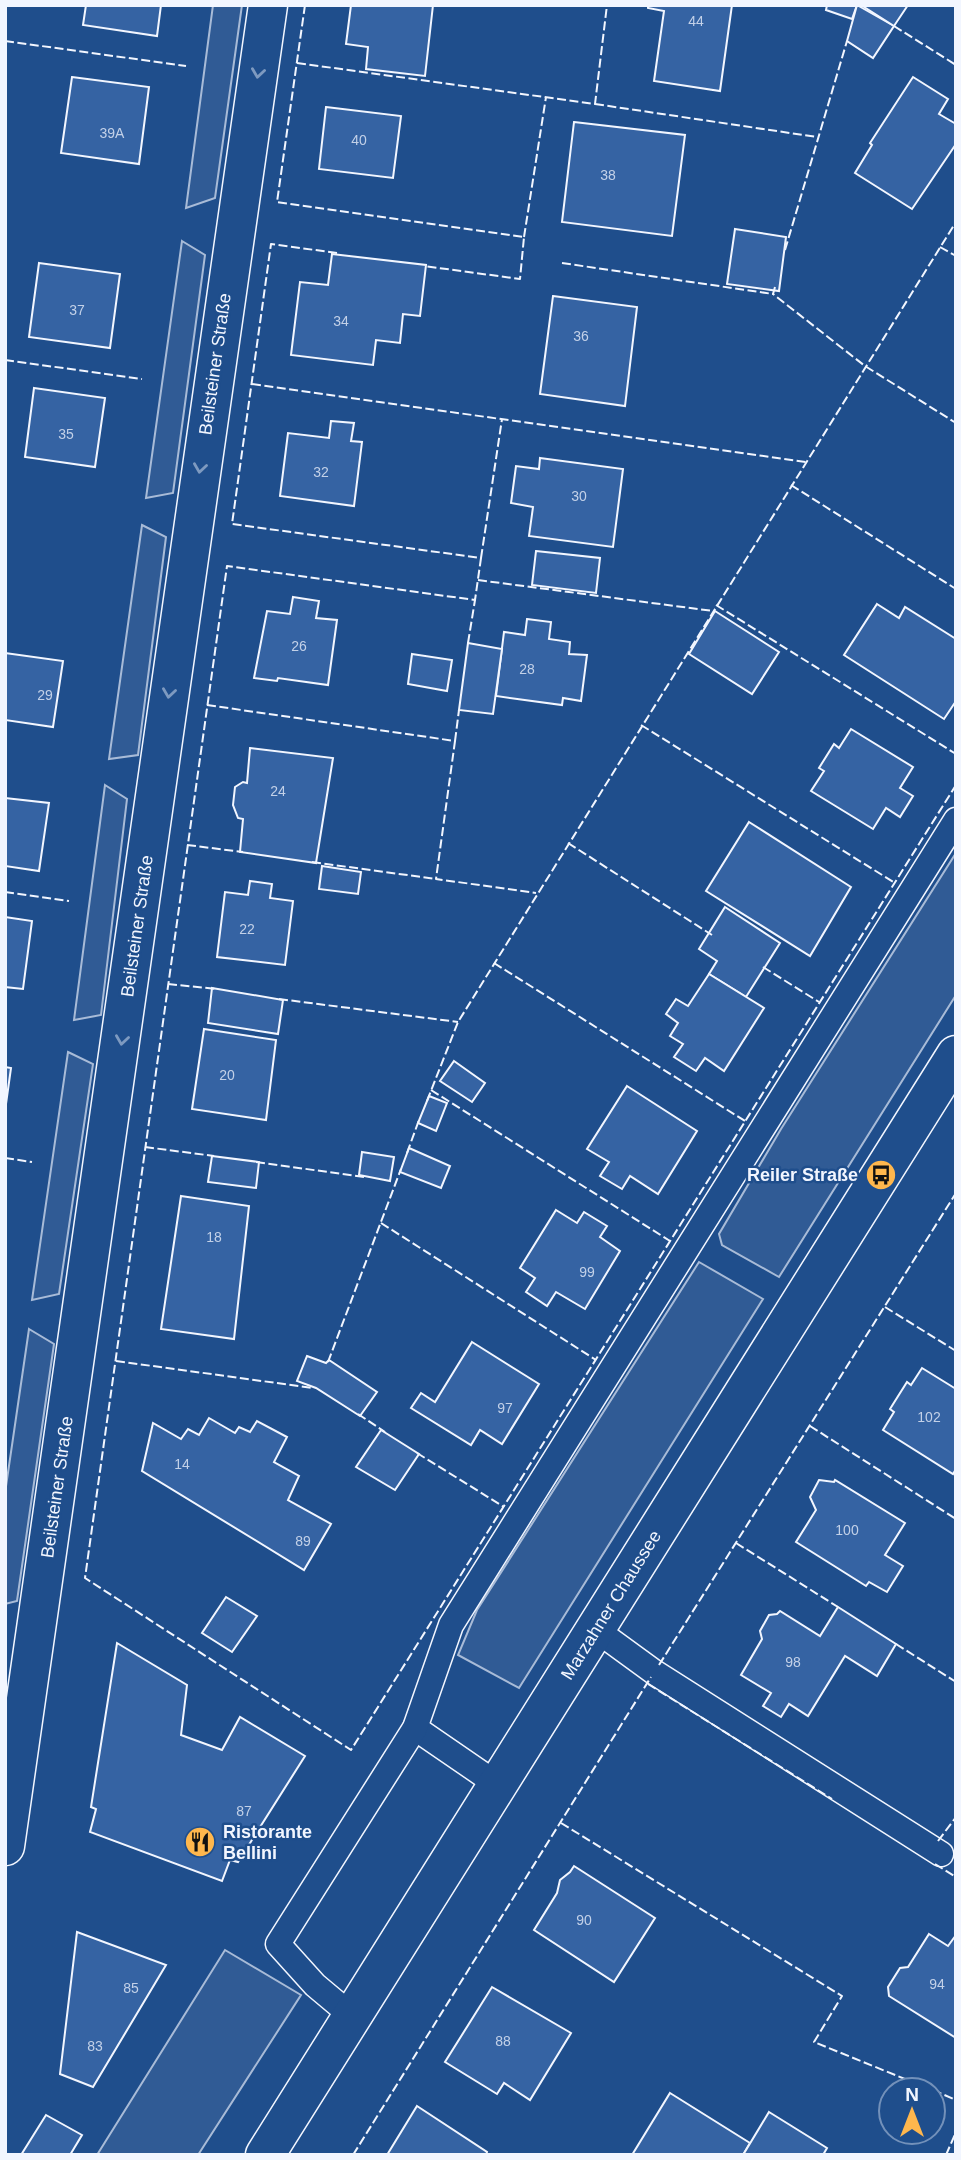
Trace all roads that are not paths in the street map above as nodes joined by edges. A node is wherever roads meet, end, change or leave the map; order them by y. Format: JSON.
{"nodes":[{"id":1,"x":268,"y":5,"type":"edge"},
{"id":2,"x":956,"y":820,"type":"edge"},
{"id":3,"x":956,"y":1055,"type":"edge"},
{"id":4,"x":595,"y":1629,"type":"junction"},
{"id":5,"x":415,"y":1728,"type":"junction"},
{"id":6,"x":498,"y":1785,"type":"junction"},
{"id":7,"x":5,"y":1846,"type":"edge"},
{"id":8,"x":941,"y":1854,"type":"dead end"},
{"id":9,"x":352,"y":2016,"type":"junction"},
{"id":10,"x":265,"y":2155,"type":"edge"}],
"edges":[{"from":1,"to":7,"type":"street","name":"Beilsteiner Straße","one_way":true},
{"from":2,"to":5,"type":"lane"},
{"from":3,"to":4,"type":"street","name":"Marzahner Chaussee"},
{"from":4,"to":6,"type":"street","name":"Marzahner Chaussee"},
{"from":4,"to":8,"type":"lane"},
{"from":5,"to":6,"type":"lane"},
{"from":5,"to":9,"type":"lane"},
{"from":6,"to":9,"type":"street","name":"Marzahner Chaussee"},
{"from":9,"to":10,"type":"street","name":"Marzahner Chaussee"}]}
